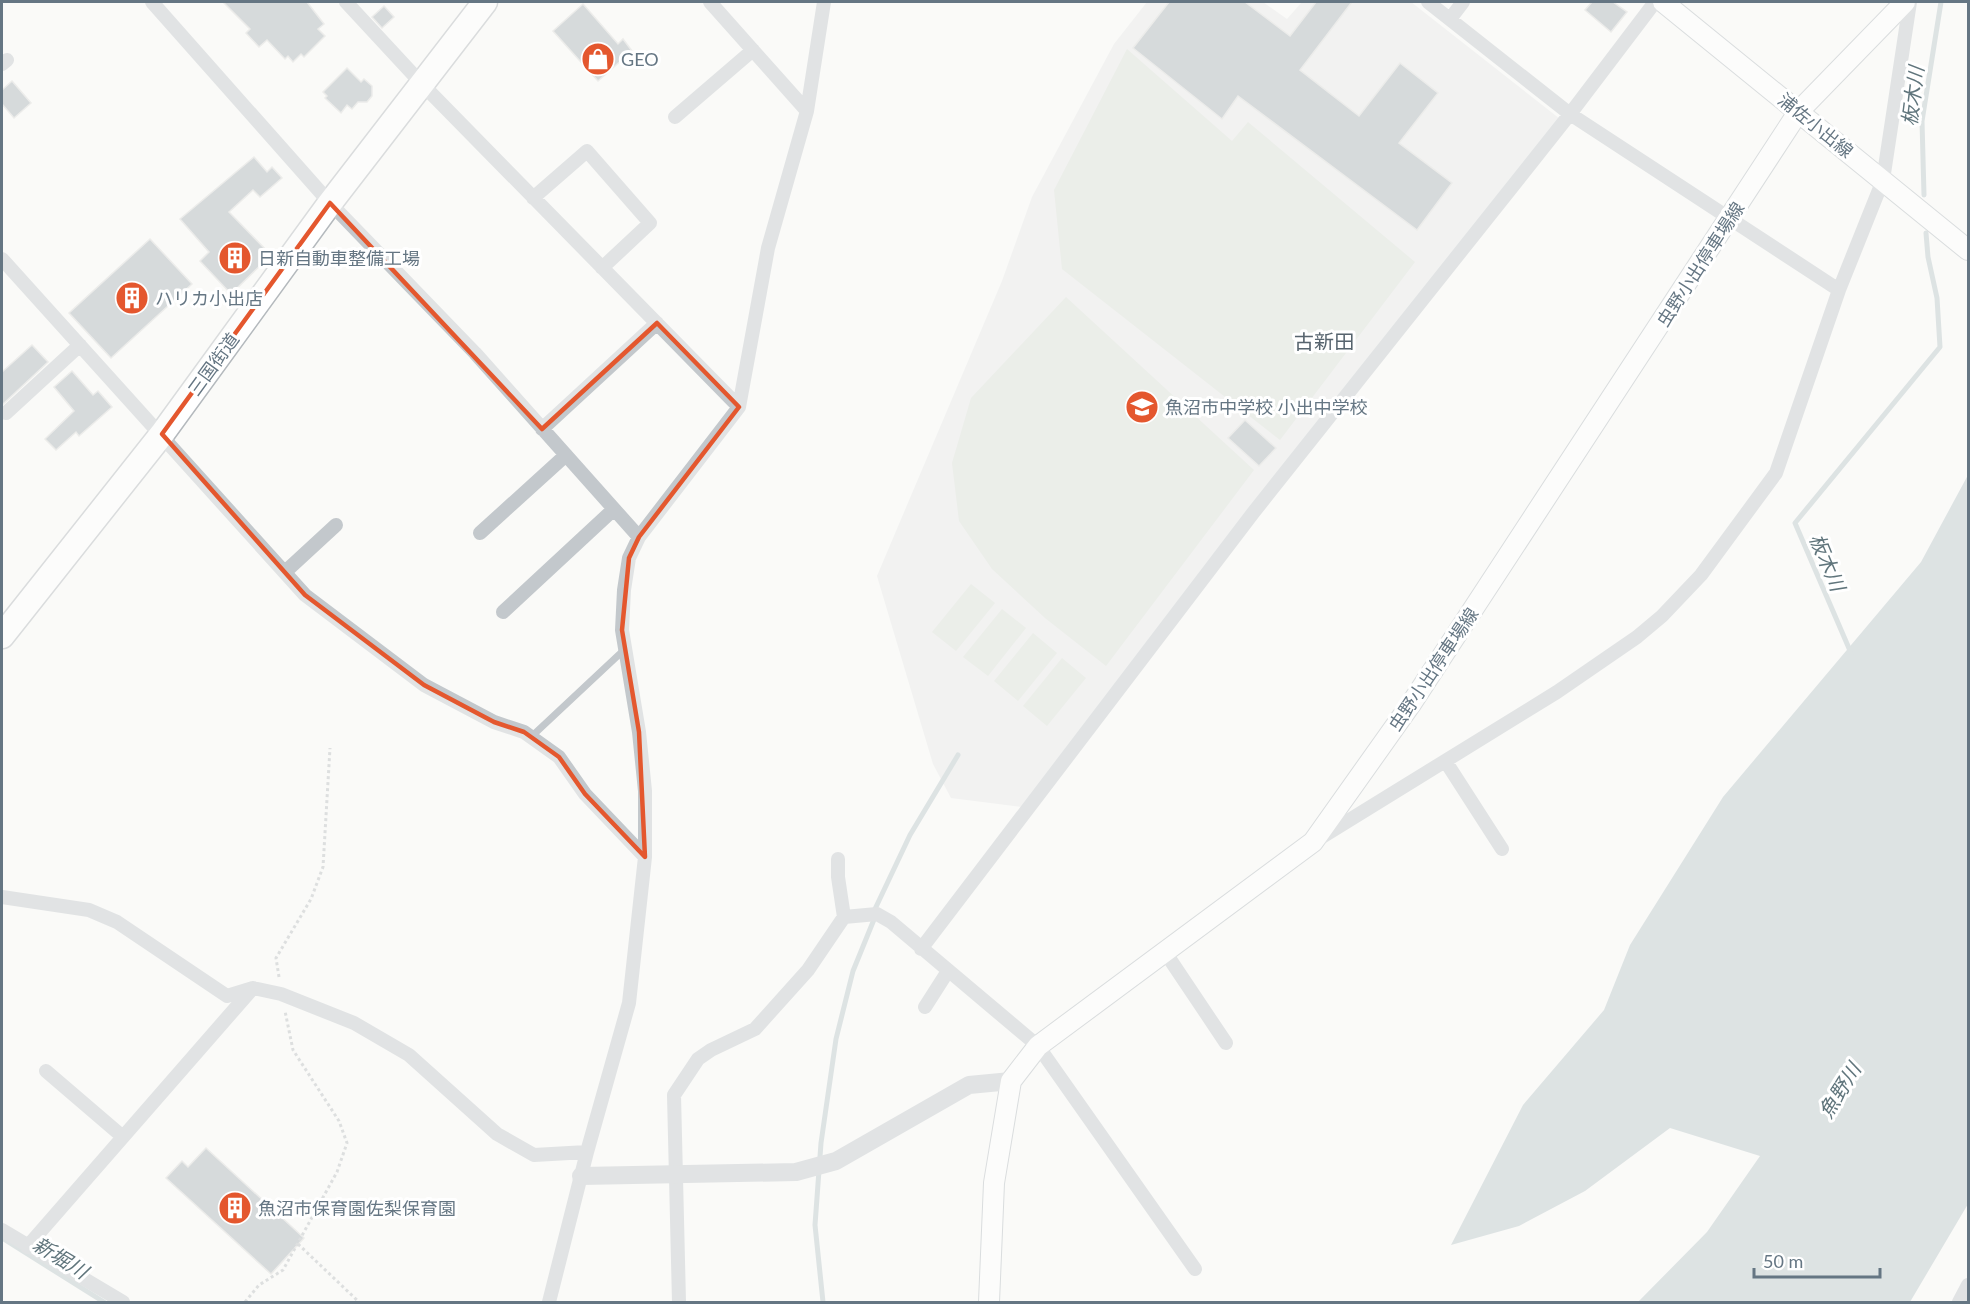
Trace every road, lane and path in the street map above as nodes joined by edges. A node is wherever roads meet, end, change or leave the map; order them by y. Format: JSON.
{"nodes":[{"id":1,"x":152,"y":2,"type":"edge"},
{"id":2,"x":346,"y":2,"type":"edge"},
{"id":3,"x":485,"y":2,"type":"edge"},
{"id":4,"x":711,"y":2,"type":"edge"},
{"id":5,"x":824,"y":2,"type":"edge"},
{"id":6,"x":1428,"y":2,"type":"edge"},
{"id":7,"x":1463,"y":2,"type":"edge"},
{"id":8,"x":1655,"y":2,"type":"edge"},
{"id":9,"x":1663,"y":2,"type":"edge"},
{"id":10,"x":1905,"y":2,"type":"edge"},
{"id":11,"x":1910,"y":2,"type":"edge"},
{"id":12,"x":1450,"y":19,"type":"junction"},
{"id":13,"x":753,"y":50,"type":"junction"},
{"id":14,"x":422,"y":84,"type":"junction"},
{"id":15,"x":807,"y":111,"type":"junction"},
{"id":16,"x":1799,"y":111,"type":"junction"},
{"id":17,"x":1570,"y":114,"type":"junction"},
{"id":18,"x":675,"y":117,"type":"dead end"},
{"id":19,"x":1884,"y":180,"type":"junction"},
{"id":20,"x":533,"y":198,"type":"junction"},
{"id":21,"x":330,"y":203,"type":"junction"},
{"id":22,"x":1728,"y":220,"type":"junction"},
{"id":23,"x":1968,"y":250,"type":"edge"},
{"id":24,"x":2,"y":259,"type":"edge"},
{"id":25,"x":602,"y":268,"type":"junction"},
{"id":26,"x":1839,"y":290,"type":"junction"},
{"id":27,"x":657,"y":323,"type":"junction"},
{"id":28,"x":80,"y":345,"type":"junction"},
{"id":29,"x":739,"y":407,"type":"junction"},
{"id":30,"x":6,"y":413,"type":"dead end"},
{"id":31,"x":542,"y":429,"type":"junction"},
{"id":32,"x":162,"y":434,"type":"junction"},
{"id":33,"x":566,"y":455,"type":"junction"},
{"id":34,"x":614,"y":509,"type":"junction"},
{"id":35,"x":336,"y":525,"type":"dead end"},
{"id":36,"x":480,"y":533,"type":"dead end"},
{"id":37,"x":639,"y":537,"type":"junction"},
{"id":38,"x":285,"y":572,"type":"junction"},
{"id":39,"x":503,"y":612,"type":"dead end"},
{"id":40,"x":2,"y":636,"type":"edge"},
{"id":41,"x":625,"y":649,"type":"junction"},
{"id":42,"x":531,"y":737,"type":"junction"},
{"id":43,"x":330,"y":748,"type":"dead end"},
{"id":44,"x":1446,"y":762,"type":"junction"},
{"id":45,"x":1313,"y":842,"type":"junction"},
{"id":46,"x":1502,"y":849,"type":"dead end"},
{"id":47,"x":645,"y":857,"type":"junction"},
{"id":48,"x":838,"y":858,"type":"dead end"},
{"id":49,"x":2,"y":897,"type":"edge"},
{"id":50,"x":844,"y":917,"type":"junction"},
{"id":51,"x":921,"y":949,"type":"junction"},
{"id":52,"x":1165,"y":952,"type":"junction"},
{"id":53,"x":948,"y":971,"type":"junction"},
{"id":54,"x":253,"y":988,"type":"junction"},
{"id":55,"x":281,"y":994,"type":"junction"},
{"id":56,"x":925,"y":1006,"type":"dead end"},
{"id":57,"x":1226,"y":1044,"type":"dead end"},
{"id":58,"x":1038,"y":1046,"type":"junction"},
{"id":59,"x":46,"y":1071,"type":"dead end"},
{"id":60,"x":1011,"y":1081,"type":"junction"},
{"id":61,"x":123,"y":1137,"type":"junction"},
{"id":62,"x":587,"y":1152,"type":"junction"},
{"id":63,"x":677,"y":1175,"type":"junction"},
{"id":64,"x":581,"y":1176,"type":"junction"},
{"id":65,"x":2,"y":1230,"type":"edge"},
{"id":66,"x":298,"y":1244,"type":"junction"},
{"id":67,"x":27,"y":1247,"type":"junction"},
{"id":68,"x":1195,"y":1269,"type":"dead end"},
{"id":69,"x":1968,"y":1285,"type":"edge"},
{"id":70,"x":101,"y":1297,"type":"edge"},
{"id":71,"x":123,"y":1302,"type":"edge"},
{"id":72,"x":245,"y":1302,"type":"edge"},
{"id":73,"x":358,"y":1302,"type":"edge"},
{"id":74,"x":549,"y":1302,"type":"edge"},
{"id":75,"x":679,"y":1302,"type":"edge"},
{"id":76,"x":989,"y":1302,"type":"edge"},
{"id":77,"x":1959,"y":1302,"type":"edge"}],
"edges":[{"from":1,"to":21,"type":"street"},
{"from":2,"to":14,"type":"street"},
{"from":3,"to":14,"type":"highway","name":"三国街道"},
{"from":4,"to":13,"type":"street"},
{"from":5,"to":15,"type":"street"},
{"from":6,"to":12,"type":"street"},
{"from":7,"to":12,"type":"street"},
{"from":8,"to":17,"type":"street"},
{"from":9,"to":16,"type":"main road","name":"浦佐小出線"},
{"from":10,"to":16,"type":"main road","name":"虫野小出停車場線"},
{"from":11,"to":19,"type":"street"},
{"from":12,"to":17,"type":"street"},
{"from":13,"to":15,"type":"street"},
{"from":13,"to":18,"type":"street"},
{"from":14,"to":20,"type":"street"},
{"from":14,"to":21,"type":"highway","name":"三国街道"},
{"from":15,"to":29,"type":"street"},
{"from":16,"to":19,"type":"main road","name":"浦佐小出線"},
{"from":16,"to":22,"type":"main road","name":"虫野小出停車場線"},
{"from":17,"to":22,"type":"street"},
{"from":17,"to":51,"type":"street"},
{"from":19,"to":23,"type":"main road","name":"浦佐小出線"},
{"from":19,"to":26,"type":"street"},
{"from":20,"to":25,"type":"street"},
{"from":20,"to":25,"type":"street"},
{"from":21,"to":31,"type":"street"},
{"from":21,"to":32,"type":"highway","name":"三国街道"},
{"from":22,"to":26,"type":"street"},
{"from":22,"to":45,"type":"main road","name":"虫野小出停車場線"},
{"from":24,"to":28,"type":"street"},
{"from":25,"to":27,"type":"street"},
{"from":26,"to":44,"type":"street"},
{"from":27,"to":29,"type":"street"},
{"from":27,"to":31,"type":"street"},
{"from":28,"to":30,"type":"street"},
{"from":28,"to":32,"type":"street"},
{"from":29,"to":37,"type":"street"},
{"from":31,"to":33,"type":"street"},
{"from":32,"to":38,"type":"street"},
{"from":32,"to":40,"type":"highway","name":"三国街道"},
{"from":33,"to":34,"type":"street"},
{"from":33,"to":36,"type":"street"},
{"from":34,"to":37,"type":"street"},
{"from":34,"to":39,"type":"street"},
{"from":35,"to":38,"type":"street"},
{"from":37,"to":41,"type":"street"},
{"from":38,"to":42,"type":"street"},
{"from":41,"to":42,"type":"lane"},
{"from":41,"to":47,"type":"street"},
{"from":42,"to":47,"type":"street"},
{"from":43,"to":55,"type":"path"},
{"from":44,"to":45,"type":"street"},
{"from":44,"to":46,"type":"street"},
{"from":45,"to":52,"type":"main road","name":"虫野小出停車場線"},
{"from":47,"to":62,"type":"street"},
{"from":48,"to":50,"type":"street"},
{"from":49,"to":54,"type":"street"},
{"from":50,"to":51,"type":"street"},
{"from":50,"to":63,"type":"street"},
{"from":51,"to":53,"type":"street"},
{"from":52,"to":57,"type":"street"},
{"from":52,"to":58,"type":"main road","name":"虫野小出停車場線"},
{"from":53,"to":56,"type":"street"},
{"from":53,"to":58,"type":"street"},
{"from":54,"to":55,"type":"street"},
{"from":54,"to":61,"type":"street"},
{"from":55,"to":62,"type":"street"},
{"from":55,"to":66,"type":"path"},
{"from":58,"to":60,"type":"main road","name":"虫野小出停車場線"},
{"from":58,"to":68,"type":"street"},
{"from":59,"to":61,"type":"street"},
{"from":60,"to":63,"type":"street"},
{"from":60,"to":76,"type":"main road","name":"虫野小出停車場線"},
{"from":61,"to":67,"type":"street"},
{"from":62,"to":64,"type":"street"},
{"from":63,"to":64,"type":"street"},
{"from":63,"to":75,"type":"street"},
{"from":64,"to":74,"type":"street"},
{"from":65,"to":67,"type":"street"},
{"from":66,"to":72,"type":"path"},
{"from":66,"to":73,"type":"path"},
{"from":67,"to":70,"type":"street"},
{"from":69,"to":77,"type":"street"},
{"from":70,"to":71,"type":"street"}]}
